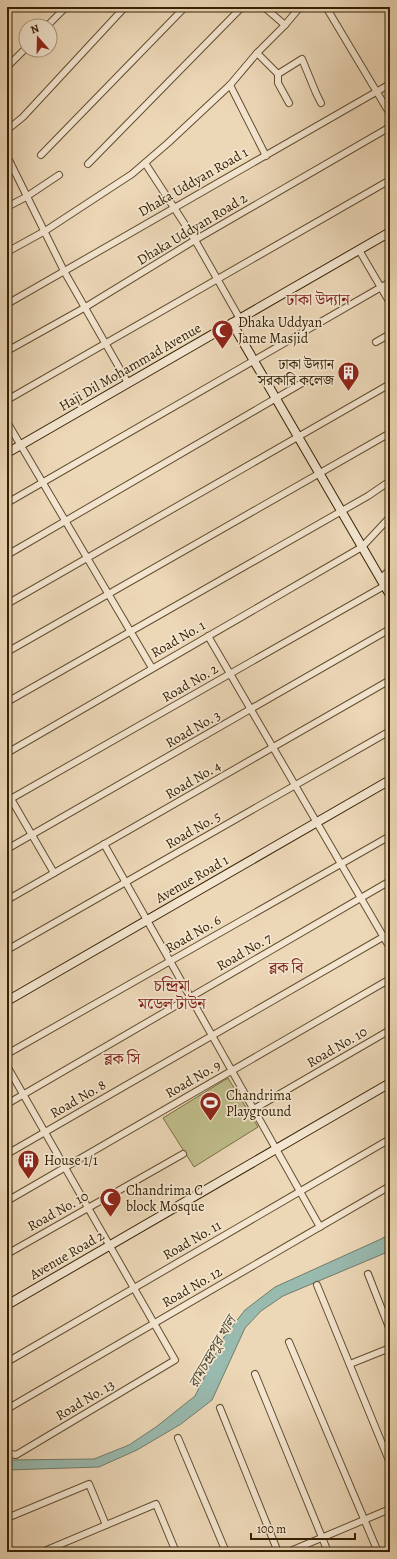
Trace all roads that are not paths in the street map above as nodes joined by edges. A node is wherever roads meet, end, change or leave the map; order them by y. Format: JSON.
{"nodes":[{"id":1,"x":66,"y":7,"type":"edge"},
{"id":2,"x":125,"y":7,"type":"edge"},
{"id":3,"x":185,"y":7,"type":"edge"},
{"id":4,"x":242,"y":7,"type":"edge"},
{"id":5,"x":264,"y":7,"type":"edge"},
{"id":6,"x":300,"y":7,"type":"edge"},
{"id":7,"x":326,"y":7,"type":"edge"},
{"id":8,"x":55,"y":18,"type":"edge"},
{"id":9,"x":285,"y":25,"type":"junction"},
{"id":10,"x":257,"y":53,"type":"junction"},
{"id":11,"x":18,"y":56,"type":"edge"},
{"id":12,"x":7,"y":67,"type":"edge"},
{"id":13,"x":278,"y":74,"type":"junction"},
{"id":14,"x":390,"y":84,"type":"edge"},
{"id":15,"x":230,"y":85,"type":"junction"},
{"id":16,"x":377,"y":91,"type":"junction"},
{"id":17,"x":289,"y":103,"type":"dead end"},
{"id":18,"x":321,"y":103,"type":"dead end"},
{"id":19,"x":390,"y":114,"type":"edge"},
{"id":20,"x":390,"y":127,"type":"edge"},
{"id":21,"x":7,"y":130,"type":"edge"},
{"id":22,"x":41,"y":155,"type":"dead end"},
{"id":23,"x":7,"y":156,"type":"edge"},
{"id":24,"x":266,"y":156,"type":"junction"},
{"id":25,"x":145,"y":163,"type":"junction"},
{"id":26,"x":88,"y":164,"type":"dead end"},
{"id":27,"x":59,"y":175,"type":"dead end"},
{"id":28,"x":390,"y":180,"type":"edge"},
{"id":29,"x":26,"y":196,"type":"junction"},
{"id":30,"x":7,"y":207,"type":"edge"},
{"id":31,"x":174,"y":207,"type":"junction"},
{"id":32,"x":45,"y":231,"type":"junction"},
{"id":33,"x":390,"y":232,"type":"edge"},
{"id":34,"x":195,"y":240,"type":"junction"},
{"id":35,"x":359,"y":250,"type":"junction"},
{"id":36,"x":7,"y":252,"type":"edge"},
{"id":37,"x":64,"y":271,"type":"junction"},
{"id":38,"x":217,"y":280,"type":"junction"},
{"id":39,"x":390,"y":282,"type":"edge"},
{"id":40,"x":381,"y":287,"type":"junction"},
{"id":41,"x":390,"y":303,"type":"edge"},
{"id":42,"x":7,"y":304,"type":"edge"},
{"id":43,"x":84,"y":308,"type":"junction"},
{"id":44,"x":236,"y":321,"type":"junction"},
{"id":45,"x":390,"y":334,"type":"edge"},
{"id":46,"x":376,"y":342,"type":"dead end"},
{"id":47,"x":106,"y":343,"type":"junction"},
{"id":48,"x":7,"y":351,"type":"edge"},
{"id":49,"x":254,"y":360,"type":"junction"},
{"id":50,"x":309,"y":379,"type":"dead end"},
{"id":51,"x":128,"y":383,"type":"junction"},
{"id":52,"x":390,"y":384,"type":"edge"},
{"id":53,"x":276,"y":398,"type":"junction"},
{"id":54,"x":7,"y":400,"type":"edge"},
{"id":55,"x":7,"y":422,"type":"edge"},
{"id":56,"x":390,"y":433,"type":"edge"},
{"id":57,"x":298,"y":437,"type":"junction"},
{"id":58,"x":21,"y":445,"type":"junction"},
{"id":59,"x":7,"y":453,"type":"edge"},
{"id":60,"x":320,"y":474,"type":"junction"},
{"id":61,"x":43,"y":482,"type":"junction"},
{"id":62,"x":390,"y":482,"type":"edge"},
{"id":63,"x":7,"y":503,"type":"edge"},
{"id":64,"x":341,"y":510,"type":"junction"},
{"id":65,"x":390,"y":517,"type":"edge"},
{"id":66,"x":65,"y":521,"type":"junction"},
{"id":67,"x":362,"y":547,"type":"junction"},
{"id":68,"x":7,"y":555,"type":"edge"},
{"id":69,"x":88,"y":559,"type":"junction"},
{"id":70,"x":390,"y":569,"type":"edge"},
{"id":71,"x":383,"y":582,"type":"junction"},
{"id":72,"x":109,"y":594,"type":"junction"},
{"id":73,"x":390,"y":595,"type":"edge"},
{"id":74,"x":7,"y":604,"type":"edge"},
{"id":75,"x":390,"y":629,"type":"edge"},
{"id":76,"x":130,"y":631,"type":"junction"},
{"id":77,"x":208,"y":636,"type":"junction"},
{"id":78,"x":7,"y":652,"type":"edge"},
{"id":79,"x":152,"y":668,"type":"junction"},
{"id":80,"x":230,"y":674,"type":"junction"},
{"id":81,"x":390,"y":680,"type":"edge"},
{"id":82,"x":7,"y":702,"type":"edge"},
{"id":83,"x":251,"y":709,"type":"junction"},
{"id":84,"x":390,"y":731,"type":"edge"},
{"id":85,"x":273,"y":747,"type":"junction"},
{"id":86,"x":7,"y":753,"type":"edge"},
{"id":87,"x":390,"y":780,"type":"edge"},
{"id":88,"x":295,"y":786,"type":"junction"},
{"id":89,"x":7,"y":792,"type":"edge"},
{"id":90,"x":9,"y":800,"type":"edge"},
{"id":91,"x":317,"y":822,"type":"junction"},
{"id":92,"x":32,"y":835,"type":"junction"},
{"id":93,"x":390,"y":836,"type":"edge"},
{"id":94,"x":104,"y":844,"type":"junction"},
{"id":95,"x":7,"y":849,"type":"edge"},
{"id":96,"x":341,"y":864,"type":"junction"},
{"id":97,"x":54,"y":873,"type":"junction"},
{"id":98,"x":390,"y":881,"type":"edge"},
{"id":99,"x":125,"y":882,"type":"junction"},
{"id":100,"x":361,"y":898,"type":"junction"},
{"id":101,"x":7,"y":900,"type":"edge"},
{"id":102,"x":147,"y":920,"type":"junction"},
{"id":103,"x":390,"y":932,"type":"edge"},
{"id":104,"x":383,"y":936,"type":"junction"},
{"id":105,"x":390,"y":948,"type":"edge"},
{"id":106,"x":7,"y":950,"type":"edge"},
{"id":107,"x":170,"y":961,"type":"junction"},
{"id":108,"x":390,"y":979,"type":"edge"},
{"id":109,"x":191,"y":997,"type":"junction"},
{"id":110,"x":7,"y":1001,"type":"edge"},
{"id":111,"x":390,"y":1030,"type":"edge"},
{"id":112,"x":212,"y":1036,"type":"junction"},
{"id":113,"x":7,"y":1054,"type":"edge"},
{"id":114,"x":7,"y":1066,"type":"edge"},
{"id":115,"x":232,"y":1070,"type":"junction"},
{"id":116,"x":390,"y":1083,"type":"edge"},
{"id":117,"x":23,"y":1095,"type":"junction"},
{"id":118,"x":7,"y":1104,"type":"edge"},
{"id":119,"x":254,"y":1109,"type":"junction"},
{"id":120,"x":45,"y":1132,"type":"junction"},
{"id":121,"x":390,"y":1139,"type":"edge"},
{"id":122,"x":276,"y":1149,"type":"junction"},
{"id":123,"x":7,"y":1154,"type":"edge"},
{"id":124,"x":183,"y":1154,"type":"dead end"},
{"id":125,"x":65,"y":1167,"type":"junction"},
{"id":126,"x":390,"y":1186,"type":"edge"},
{"id":127,"x":300,"y":1191,"type":"junction"},
{"id":128,"x":7,"y":1201,"type":"edge"},
{"id":129,"x":88,"y":1208,"type":"junction"},
{"id":130,"x":320,"y":1226,"type":"junction"},
{"id":131,"x":109,"y":1246,"type":"junction"},
{"id":132,"x":7,"y":1254,"type":"edge"},
{"id":133,"x":368,"y":1274,"type":"dead end"},
{"id":134,"x":317,"y":1284,"type":"dead end"},
{"id":135,"x":134,"y":1288,"type":"junction"},
{"id":136,"x":7,"y":1305,"type":"edge"},
{"id":137,"x":154,"y":1324,"type":"junction"},
{"id":138,"x":390,"y":1330,"type":"edge"},
{"id":139,"x":290,"y":1342,"type":"dead end"},
{"id":140,"x":390,"y":1348,"type":"edge"},
{"id":141,"x":7,"y":1362,"type":"edge"},
{"id":142,"x":350,"y":1364,"type":"junction"},
{"id":143,"x":255,"y":1374,"type":"dead end"},
{"id":144,"x":220,"y":1408,"type":"dead end"},
{"id":145,"x":7,"y":1409,"type":"edge"},
{"id":146,"x":178,"y":1438,"type":"dead end"},
{"id":147,"x":7,"y":1453,"type":"edge"},
{"id":148,"x":390,"y":1463,"type":"edge"},
{"id":149,"x":390,"y":1509,"type":"edge"},
{"id":150,"x":7,"y":1518,"type":"edge"},
{"id":151,"x":364,"y":1520,"type":"junction"},
{"id":152,"x":106,"y":1525,"type":"junction"},
{"id":153,"x":322,"y":1537,"type":"junction"},
{"id":154,"x":42,"y":1552,"type":"edge"},
{"id":155,"x":176,"y":1552,"type":"edge"},
{"id":156,"x":226,"y":1552,"type":"edge"},
{"id":157,"x":278,"y":1552,"type":"edge"},
{"id":158,"x":288,"y":1552,"type":"edge"},
{"id":159,"x":328,"y":1552,"type":"edge"},
{"id":160,"x":378,"y":1552,"type":"edge"}],
"edges":[{"from":1,"to":8,"type":"street"},
{"from":2,"to":21,"type":"street"},
{"from":3,"to":22,"type":"street"},
{"from":4,"to":26,"type":"street"},
{"from":5,"to":9,"type":"street"},
{"from":6,"to":9,"type":"street"},
{"from":7,"to":16,"type":"street"},
{"from":9,"to":10,"type":"street"},
{"from":10,"to":13,"type":"street"},
{"from":10,"to":15,"type":"street"},
{"from":11,"to":12,"type":"street"},
{"from":13,"to":17,"type":"street"},
{"from":13,"to":18,"type":"street"},
{"from":14,"to":16,"type":"street","name":"Dhaka Uddyan Road 1"},
{"from":15,"to":24,"type":"street"},
{"from":15,"to":25,"type":"street"},
{"from":16,"to":19,"type":"street"},
{"from":16,"to":24,"type":"street","name":"Dhaka Uddyan Road 1"},
{"from":20,"to":34,"type":"street","name":"Dhaka Uddyan Road 2"},
{"from":23,"to":29,"type":"street"},
{"from":24,"to":31,"type":"street","name":"Dhaka Uddyan Road 1"},
{"from":25,"to":31,"type":"street"},
{"from":25,"to":32,"type":"street"},
{"from":27,"to":29,"type":"street"},
{"from":28,"to":38,"type":"street"},
{"from":29,"to":30,"type":"street"},
{"from":29,"to":32,"type":"street"},
{"from":31,"to":34,"type":"street"},
{"from":31,"to":37,"type":"street","name":"Dhaka Uddyan Road 1"},
{"from":32,"to":36,"type":"street"},
{"from":32,"to":37,"type":"street"},
{"from":33,"to":35,"type":"street","name":"Haji Dil Mohammad Avenue"},
{"from":34,"to":38,"type":"street"},
{"from":34,"to":43,"type":"street","name":"Dhaka Uddyan Road 2"},
{"from":35,"to":40,"type":"street"},
{"from":35,"to":44,"type":"street","name":"Haji Dil Mohammad Avenue"},
{"from":37,"to":42,"type":"street","name":"Dhaka Uddyan Road 1"},
{"from":37,"to":43,"type":"street"},
{"from":38,"to":44,"type":"street"},
{"from":38,"to":47,"type":"street"},
{"from":39,"to":40,"type":"street"},
{"from":40,"to":41,"type":"street"},
{"from":40,"to":49,"type":"street"},
{"from":43,"to":47,"type":"street"},
{"from":43,"to":48,"type":"street","name":"Dhaka Uddyan Road 2"},
{"from":44,"to":49,"type":"street"},
{"from":44,"to":51,"type":"street","name":"Haji Dil Mohammad Avenue"},
{"from":45,"to":46,"type":"street"},
{"from":47,"to":51,"type":"street"},
{"from":47,"to":54,"type":"street"},
{"from":49,"to":53,"type":"street"},
{"from":49,"to":61,"type":"street"},
{"from":50,"to":53,"type":"street"},
{"from":51,"to":58,"type":"street","name":"Haji Dil Mohammad Avenue"},
{"from":52,"to":57,"type":"street"},
{"from":53,"to":57,"type":"street"},
{"from":53,"to":66,"type":"street"},
{"from":55,"to":58,"type":"street"},
{"from":56,"to":60,"type":"street"},
{"from":57,"to":60,"type":"street"},
{"from":57,"to":69,"type":"street"},
{"from":58,"to":59,"type":"street","name":"Haji Dil Mohammad Avenue"},
{"from":58,"to":61,"type":"street"},
{"from":60,"to":64,"type":"street"},
{"from":60,"to":72,"type":"street"},
{"from":61,"to":63,"type":"street"},
{"from":61,"to":66,"type":"street"},
{"from":62,"to":64,"type":"street"},
{"from":64,"to":67,"type":"street"},
{"from":64,"to":76,"type":"street"},
{"from":65,"to":67,"type":"street","name":"Road No. 1"},
{"from":66,"to":68,"type":"street"},
{"from":66,"to":69,"type":"street"},
{"from":67,"to":71,"type":"street"},
{"from":67,"to":77,"type":"street","name":"Road No. 1"},
{"from":69,"to":72,"type":"street"},
{"from":69,"to":74,"type":"street"},
{"from":70,"to":71,"type":"street","name":"Road No. 2"},
{"from":71,"to":73,"type":"street"},
{"from":71,"to":80,"type":"street","name":"Road No. 2"},
{"from":72,"to":76,"type":"street"},
{"from":72,"to":78,"type":"street"},
{"from":75,"to":83,"type":"street","name":"Road No. 3"},
{"from":76,"to":79,"type":"street"},
{"from":76,"to":82,"type":"street"},
{"from":77,"to":79,"type":"street","name":"Road No. 1"},
{"from":77,"to":80,"type":"street"},
{"from":79,"to":86,"type":"street","name":"Road No. 1"},
{"from":80,"to":83,"type":"street"},
{"from":80,"to":90,"type":"street","name":"Road No. 2"},
{"from":81,"to":85,"type":"street","name":"Road No. 4"},
{"from":83,"to":85,"type":"street"},
{"from":83,"to":92,"type":"street","name":"Road No. 3"},
{"from":84,"to":88,"type":"street","name":"Road No. 5"},
{"from":85,"to":88,"type":"street"},
{"from":85,"to":94,"type":"street","name":"Road No. 4"},
{"from":87,"to":91,"type":"street","name":"Avenue Road 1"},
{"from":88,"to":91,"type":"street"},
{"from":88,"to":99,"type":"street","name":"Road No. 5"},
{"from":89,"to":90,"type":"street"},
{"from":90,"to":92,"type":"street"},
{"from":91,"to":96,"type":"street"},
{"from":91,"to":102,"type":"street","name":"Avenue Road 1"},
{"from":92,"to":95,"type":"street","name":"Road No. 3"},
{"from":92,"to":97,"type":"street"},
{"from":93,"to":96,"type":"street","name":"Road No. 6"},
{"from":94,"to":97,"type":"street","name":"Road No. 4"},
{"from":94,"to":99,"type":"street"},
{"from":96,"to":100,"type":"street"},
{"from":96,"to":107,"type":"street","name":"Road No. 6"},
{"from":97,"to":101,"type":"street","name":"Road No. 4"},
{"from":98,"to":100,"type":"street","name":"Road No. 7"},
{"from":99,"to":102,"type":"street"},
{"from":99,"to":106,"type":"street","name":"Road No. 5"},
{"from":100,"to":104,"type":"street"},
{"from":100,"to":109,"type":"street","name":"Road No. 7"},
{"from":102,"to":107,"type":"street"},
{"from":102,"to":110,"type":"street","name":"Avenue Road 1"},
{"from":103,"to":104,"type":"street","name":"Road No. 8"},
{"from":104,"to":105,"type":"street"},
{"from":104,"to":112,"type":"street","name":"Road No. 8"},
{"from":107,"to":109,"type":"street"},
{"from":107,"to":113,"type":"street","name":"Road No. 6"},
{"from":108,"to":115,"type":"street","name":"Road No. 9"},
{"from":109,"to":112,"type":"street"},
{"from":109,"to":117,"type":"street","name":"Road No. 7"},
{"from":111,"to":119,"type":"street","name":"Road No. 10"},
{"from":112,"to":115,"type":"street"},
{"from":112,"to":120,"type":"street","name":"Road No. 8"},
{"from":114,"to":117,"type":"street"},
{"from":115,"to":119,"type":"street"},
{"from":115,"to":125,"type":"street","name":"Road No. 9"},
{"from":116,"to":122,"type":"street","name":"Avenue Road 2"},
{"from":117,"to":118,"type":"street","name":"Road No. 7"},
{"from":117,"to":120,"type":"street"},
{"from":119,"to":122,"type":"street"},
{"from":120,"to":123,"type":"street","name":"Road No. 8"},
{"from":120,"to":125,"type":"street"},
{"from":121,"to":127,"type":"street","name":"Road No. 11"},
{"from":122,"to":127,"type":"street"},
{"from":122,"to":131,"type":"street","name":"Avenue Road 2"},
{"from":124,"to":129,"type":"street","name":"Road No. 10"},
{"from":125,"to":128,"type":"street","name":"Road No. 9"},
{"from":125,"to":129,"type":"street"},
{"from":126,"to":130,"type":"street","name":"Road No. 12"},
{"from":127,"to":130,"type":"street"},
{"from":127,"to":135,"type":"street","name":"Road No. 11"},
{"from":129,"to":131,"type":"street"},
{"from":129,"to":132,"type":"street","name":"Road No. 10"},
{"from":130,"to":137,"type":"street","name":"Road No. 12"},
{"from":131,"to":135,"type":"street"},
{"from":131,"to":136,"type":"street","name":"Avenue Road 2"},
{"from":133,"to":138,"type":"street"},
{"from":134,"to":142,"type":"street"},
{"from":135,"to":137,"type":"street"},
{"from":135,"to":141,"type":"street","name":"Road No. 11"},
{"from":137,"to":145,"type":"street","name":"Road No. 12"},
{"from":137,"to":147,"type":"street","name":"Road No. 13"},
{"from":139,"to":151,"type":"street"},
{"from":140,"to":142,"type":"street"},
{"from":142,"to":148,"type":"street"},
{"from":143,"to":153,"type":"street"},
{"from":144,"to":157,"type":"street"},
{"from":146,"to":156,"type":"street"},
{"from":149,"to":151,"type":"street"},
{"from":150,"to":152,"type":"street"},
{"from":151,"to":153,"type":"street"},
{"from":151,"to":160,"type":"street"},
{"from":152,"to":154,"type":"street"},
{"from":152,"to":155,"type":"street"},
{"from":153,"to":158,"type":"street"},
{"from":153,"to":159,"type":"street"}]}
